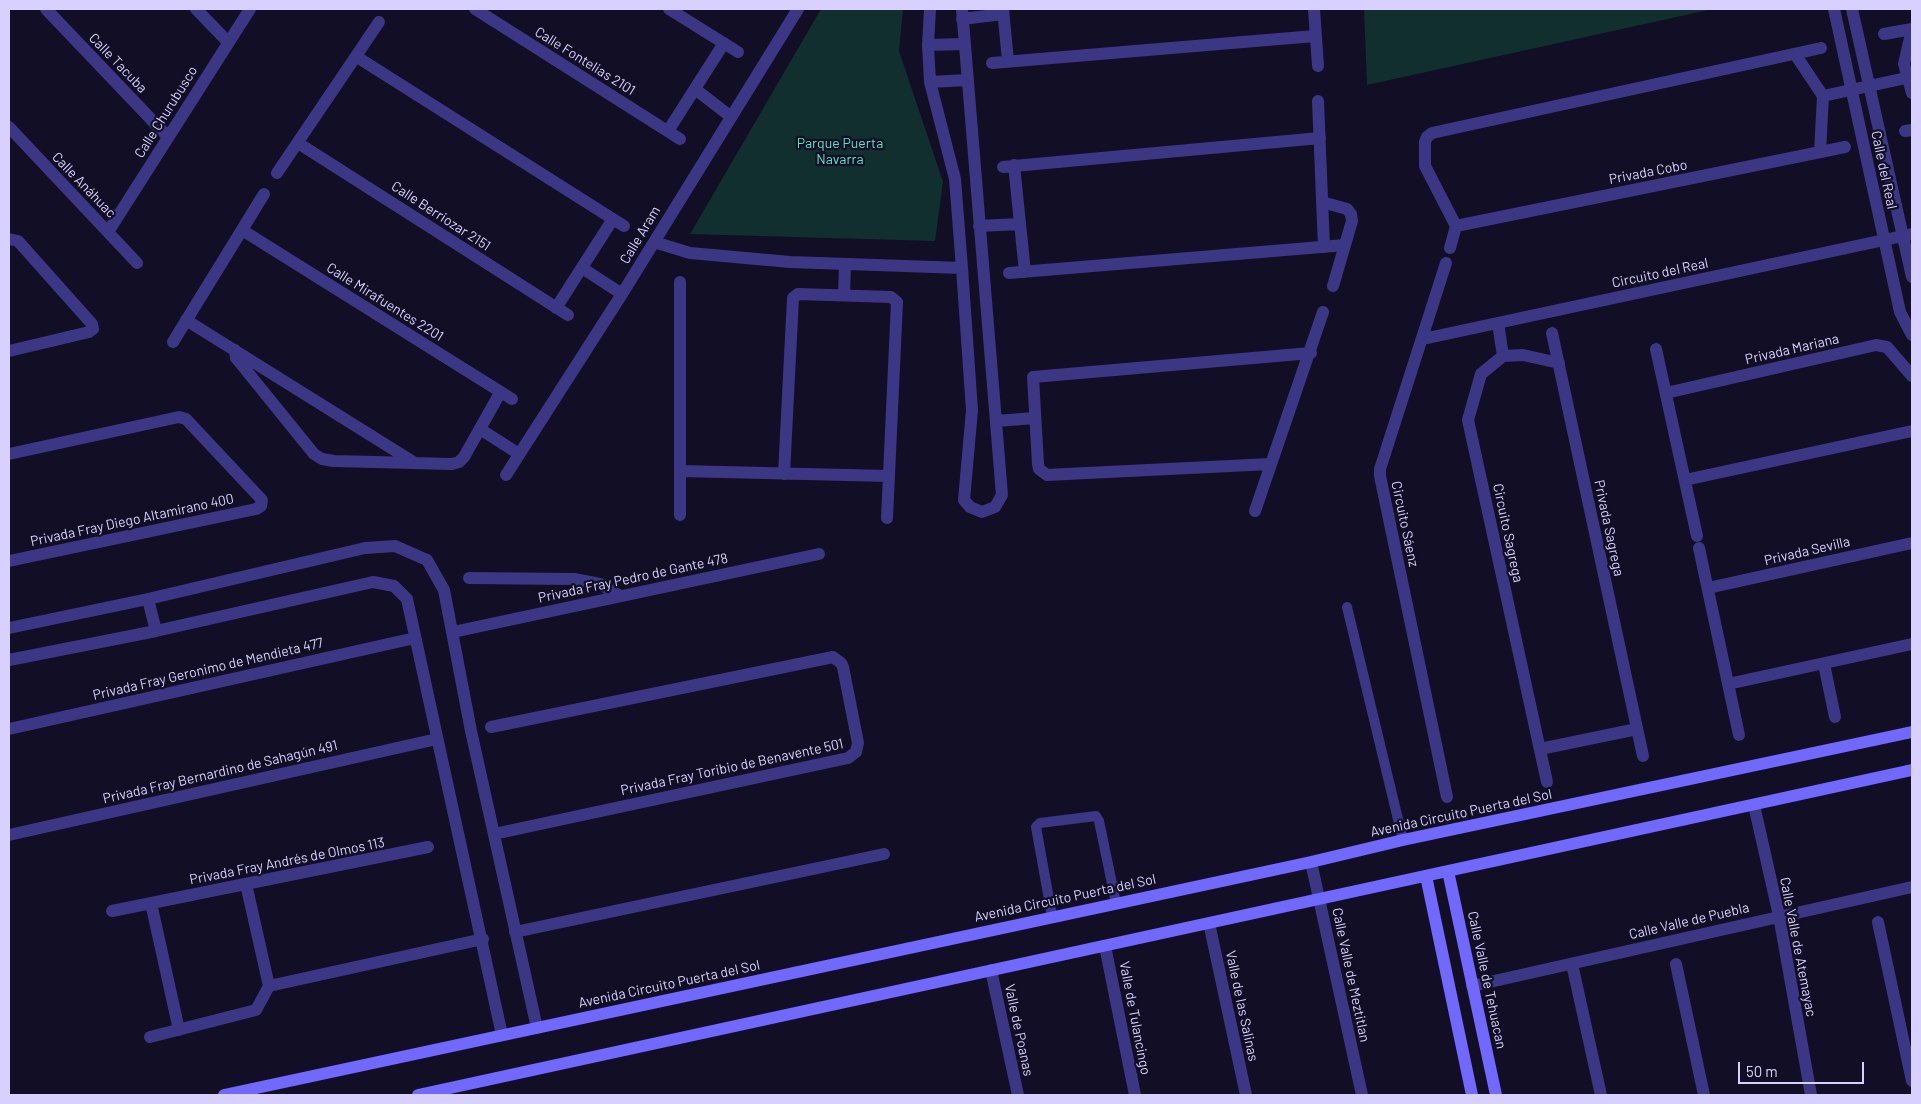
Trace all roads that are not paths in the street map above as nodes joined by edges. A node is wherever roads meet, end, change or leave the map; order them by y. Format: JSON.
{"nodes":[{"id":1,"x":46,"y":9,"type":"edge"},
{"id":2,"x":196,"y":9,"type":"edge"},
{"id":3,"x":250,"y":9,"type":"edge"},
{"id":4,"x":475,"y":9,"type":"edge"},
{"id":5,"x":669,"y":9,"type":"edge"},
{"id":6,"x":798,"y":9,"type":"edge"},
{"id":7,"x":930,"y":9,"type":"edge"},
{"id":8,"x":1314,"y":9,"type":"edge"},
{"id":9,"x":1834,"y":9,"type":"edge"},
{"id":10,"x":1852,"y":9,"type":"edge"},
{"id":11,"x":1003,"y":11,"type":"edge"},
{"id":12,"x":962,"y":14,"type":"edge"},
{"id":13,"x":379,"y":22,"type":"dead end"},
{"id":14,"x":1912,"y":29,"type":"edge"},
{"id":15,"x":1884,"y":34,"type":"dead end"},
{"id":16,"x":1315,"y":36,"type":"junction"},
{"id":17,"x":228,"y":42,"type":"junction"},
{"id":18,"x":724,"y":43,"type":"junction"},
{"id":19,"x":965,"y":44,"type":"junction"},
{"id":20,"x":928,"y":45,"type":"junction"},
{"id":21,"x":1821,"y":48,"type":"dead end"},
{"id":22,"x":738,"y":52,"type":"dead end"},
{"id":23,"x":1794,"y":54,"type":"junction"},
{"id":24,"x":357,"y":57,"type":"junction"},
{"id":25,"x":1008,"y":61,"type":"junction"},
{"id":26,"x":992,"y":63,"type":"dead end"},
{"id":27,"x":1318,"y":66,"type":"dead end"},
{"id":28,"x":1906,"y":78,"type":"junction"},
{"id":29,"x":968,"y":80,"type":"junction"},
{"id":30,"x":930,"y":82,"type":"junction"},
{"id":31,"x":1869,"y":85,"type":"junction"},
{"id":32,"x":695,"y":89,"type":"junction"},
{"id":33,"x":1852,"y":89,"type":"junction"},
{"id":34,"x":1912,"y":92,"type":"edge"},
{"id":35,"x":1822,"y":96,"type":"junction"},
{"id":36,"x":1318,"y":101,"type":"dead end"},
{"id":37,"x":730,"y":116,"type":"junction"},
{"id":38,"x":9,"y":127,"type":"edge"},
{"id":39,"x":668,"y":131,"type":"junction"},
{"id":40,"x":168,"y":137,"type":"junction"},
{"id":41,"x":1320,"y":138,"type":"junction"},
{"id":42,"x":680,"y":139,"type":"dead end"},
{"id":43,"x":298,"y":143,"type":"junction"},
{"id":44,"x":1845,"y":147,"type":"dead end"},
{"id":45,"x":1820,"y":152,"type":"junction"},
{"id":46,"x":277,"y":172,"type":"dead end"},
{"id":47,"x":264,"y":194,"type":"dead end"},
{"id":48,"x":1322,"y":202,"type":"junction"},
{"id":49,"x":613,"y":219,"type":"junction"},
{"id":50,"x":1020,"y":224,"type":"junction"},
{"id":51,"x":624,"y":226,"type":"dead end"},
{"id":52,"x":980,"y":226,"type":"junction"},
{"id":53,"x":1456,"y":226,"type":"junction"},
{"id":54,"x":242,"y":230,"type":"junction"},
{"id":55,"x":108,"y":232,"type":"junction"},
{"id":56,"x":1907,"y":235,"type":"edge"},
{"id":57,"x":11,"y":239,"type":"edge"},
{"id":58,"x":1883,"y":240,"type":"junction"},
{"id":59,"x":654,"y":242,"type":"junction"},
{"id":60,"x":1345,"y":245,"type":"junction"},
{"id":61,"x":1324,"y":247,"type":"junction"},
{"id":62,"x":1450,"y":248,"type":"dead end"},
{"id":63,"x":137,"y":263,"type":"dead end"},
{"id":64,"x":1446,"y":263,"type":"dead end"},
{"id":65,"x":845,"y":264,"type":"junction"},
{"id":66,"x":582,"y":268,"type":"junction"},
{"id":67,"x":962,"y":268,"type":"junction"},
{"id":68,"x":1025,"y":272,"type":"junction"},
{"id":69,"x":1009,"y":273,"type":"dead end"},
{"id":70,"x":1912,"y":277,"type":"edge"},
{"id":71,"x":680,"y":282,"type":"dead end"},
{"id":72,"x":1332,"y":286,"type":"dead end"},
{"id":73,"x":622,"y":294,"type":"junction"},
{"id":74,"x":844,"y":295,"type":"junction"},
{"id":75,"x":556,"y":308,"type":"junction"},
{"id":76,"x":1323,"y":312,"type":"dead end"},
{"id":77,"x":568,"y":315,"type":"dead end"},
{"id":78,"x":186,"y":320,"type":"junction"},
{"id":79,"x":1498,"y":323,"type":"junction"},
{"id":80,"x":1552,"y":333,"type":"dead end"},
{"id":81,"x":1912,"y":334,"type":"edge"},
{"id":82,"x":1423,"y":339,"type":"junction"},
{"id":83,"x":173,"y":342,"type":"dead end"},
{"id":84,"x":1656,"y":349,"type":"dead end"},
{"id":85,"x":235,"y":350,"type":"junction"},
{"id":86,"x":9,"y":351,"type":"edge"},
{"id":87,"x":1310,"y":353,"type":"junction"},
{"id":88,"x":1503,"y":356,"type":"junction"},
{"id":89,"x":1559,"y":363,"type":"junction"},
{"id":90,"x":1912,"y":376,"type":"edge"},
{"id":91,"x":500,"y":393,"type":"junction"},
{"id":92,"x":1666,"y":393,"type":"junction"},
{"id":93,"x":512,"y":400,"type":"dead end"},
{"id":94,"x":1036,"y":418,"type":"junction"},
{"id":95,"x":996,"y":421,"type":"junction"},
{"id":96,"x":480,"y":429,"type":"junction"},
{"id":97,"x":1912,"y":432,"type":"edge"},
{"id":98,"x":9,"y":454,"type":"edge"},
{"id":99,"x":519,"y":454,"type":"junction"},
{"id":100,"x":416,"y":464,"type":"junction"},
{"id":101,"x":1270,"y":464,"type":"junction"},
{"id":102,"x":680,"y":471,"type":"junction"},
{"id":103,"x":784,"y":474,"type":"junction"},
{"id":104,"x":506,"y":475,"type":"dead end"},
{"id":105,"x":888,"y":476,"type":"junction"},
{"id":106,"x":1685,"y":480,"type":"junction"},
{"id":107,"x":1255,"y":511,"type":"dead end"},
{"id":108,"x":680,"y":515,"type":"dead end"},
{"id":109,"x":887,"y":518,"type":"dead end"},
{"id":110,"x":1912,"y":543,"type":"edge"},
{"id":111,"x":819,"y":554,"type":"dead end"},
{"id":112,"x":9,"y":562,"type":"edge"},
{"id":113,"x":470,"y":578,"type":"dead end"},
{"id":114,"x":1708,"y":588,"type":"junction"},
{"id":115,"x":620,"y":596,"type":"junction"},
{"id":116,"x":148,"y":599,"type":"junction"},
{"id":117,"x":1347,"y":607,"type":"dead end"},
{"id":118,"x":9,"y":628,"type":"edge"},
{"id":119,"x":156,"y":631,"type":"junction"},
{"id":120,"x":453,"y":632,"type":"junction"},
{"id":121,"x":415,"y":638,"type":"junction"},
{"id":122,"x":1912,"y":644,"type":"edge"},
{"id":123,"x":9,"y":660,"type":"edge"},
{"id":124,"x":1824,"y":664,"type":"junction"},
{"id":125,"x":1728,"y":684,"type":"junction"},
{"id":126,"x":1835,"y":717,"type":"dead end"},
{"id":127,"x":491,"y":727,"type":"dead end"},
{"id":128,"x":9,"y":729,"type":"edge"},
{"id":129,"x":1637,"y":729,"type":"junction"},
{"id":130,"x":1912,"y":732,"type":"edge"},
{"id":131,"x":1739,"y":735,"type":"dead end"},
{"id":132,"x":437,"y":738,"type":"junction"},
{"id":133,"x":1540,"y":749,"type":"junction"},
{"id":134,"x":1643,"y":756,"type":"dead end"},
{"id":135,"x":1912,"y":770,"type":"edge"},
{"id":136,"x":1547,"y":782,"type":"dead end"},
{"id":137,"x":1447,"y":797,"type":"dead end"},
{"id":138,"x":1754,"y":805,"type":"junction"},
{"id":139,"x":494,"y":834,"type":"junction"},
{"id":140,"x":9,"y":835,"type":"edge"},
{"id":141,"x":1403,"y":840,"type":"junction"},
{"id":142,"x":428,"y":848,"type":"dead end"},
{"id":143,"x":884,"y":854,"type":"dead end"},
{"id":144,"x":1311,"y":862,"type":"junction"},
{"id":145,"x":1448,"y":871,"type":"junction"},
{"id":146,"x":1426,"y":876,"type":"junction"},
{"id":147,"x":246,"y":884,"type":"junction"},
{"id":148,"x":1912,"y":887,"type":"edge"},
{"id":149,"x":1320,"y":899,"type":"junction"},
{"id":150,"x":151,"y":903,"type":"junction"},
{"id":151,"x":1116,"y":903,"type":"junction"},
{"id":152,"x":112,"y":911,"type":"dead end"},
{"id":153,"x":1052,"y":916,"type":"junction"},
{"id":154,"x":1778,"y":916,"type":"junction"},
{"id":155,"x":1878,"y":922,"type":"dead end"},
{"id":156,"x":1209,"y":923,"type":"junction"},
{"id":157,"x":515,"y":932,"type":"junction"},
{"id":158,"x":483,"y":939,"type":"junction"},
{"id":159,"x":1105,"y":946,"type":"junction"},
{"id":160,"x":1572,"y":964,"type":"junction"},
{"id":161,"x":1676,"y":964,"type":"dead end"},
{"id":162,"x":991,"y":970,"type":"junction"},
{"id":163,"x":269,"y":986,"type":"junction"},
{"id":164,"x":1472,"y":986,"type":"junction"},
{"id":165,"x":537,"y":1028,"type":"junction"},
{"id":166,"x":179,"y":1030,"type":"junction"},
{"id":167,"x":502,"y":1034,"type":"junction"},
{"id":168,"x":150,"y":1037,"type":"dead end"},
{"id":169,"x":1912,"y":1081,"type":"edge"},
{"id":170,"x":224,"y":1095,"type":"edge"},
{"id":171,"x":418,"y":1095,"type":"edge"},
{"id":172,"x":1018,"y":1095,"type":"edge"},
{"id":173,"x":1135,"y":1095,"type":"edge"},
{"id":174,"x":1246,"y":1095,"type":"edge"},
{"id":175,"x":1362,"y":1095,"type":"edge"},
{"id":176,"x":1472,"y":1095,"type":"edge"},
{"id":177,"x":1496,"y":1095,"type":"edge"},
{"id":178,"x":1601,"y":1095,"type":"edge"},
{"id":179,"x":1704,"y":1095,"type":"edge"},
{"id":180,"x":1810,"y":1095,"type":"edge"}],
"edges":[{"from":1,"to":40,"type":"street","name":"Calle Tacuba"},
{"from":2,"to":17,"type":"street"},
{"from":3,"to":17,"type":"street","name":"Calle Churubusco"},
{"from":4,"to":39,"type":"street","name":"Calle Fontelias 2101"},
{"from":5,"to":18,"type":"street"},
{"from":6,"to":37,"type":"street","name":"Calle Aram"},
{"from":7,"to":20,"type":"street"},
{"from":8,"to":16,"type":"street"},
{"from":9,"to":33,"type":"street","name":"Calle del Real"},
{"from":10,"to":31,"type":"street","name":"Calle del Real"},
{"from":11,"to":12,"type":"street"},
{"from":11,"to":25,"type":"street"},
{"from":12,"to":19,"type":"street"},
{"from":13,"to":24,"type":"street"},
{"from":14,"to":15,"type":"street"},
{"from":14,"to":28,"type":"street"},
{"from":16,"to":25,"type":"street"},
{"from":16,"to":27,"type":"street"},
{"from":17,"to":40,"type":"street","name":"Calle Churubusco"},
{"from":18,"to":22,"type":"street"},
{"from":18,"to":32,"type":"street"},
{"from":19,"to":20,"type":"street"},
{"from":19,"to":29,"type":"street"},
{"from":20,"to":30,"type":"street"},
{"from":21,"to":23,"type":"street"},
{"from":23,"to":35,"type":"street"},
{"from":23,"to":53,"type":"street"},
{"from":24,"to":43,"type":"street"},
{"from":24,"to":49,"type":"street"},
{"from":25,"to":26,"type":"street"},
{"from":28,"to":31,"type":"street"},
{"from":28,"to":34,"type":"street"},
{"from":29,"to":30,"type":"street"},
{"from":29,"to":52,"type":"street"},
{"from":30,"to":67,"type":"street"},
{"from":31,"to":33,"type":"street"},
{"from":31,"to":56,"type":"street","name":"Calle del Real"},
{"from":32,"to":37,"type":"street"},
{"from":32,"to":39,"type":"street"},
{"from":33,"to":35,"type":"street"},
{"from":33,"to":58,"type":"street","name":"Calle del Real"},
{"from":35,"to":45,"type":"street"},
{"from":36,"to":41,"type":"street"},
{"from":37,"to":59,"type":"street","name":"Calle Aram"},
{"from":38,"to":55,"type":"street","name":"Calle Anáhuac"},
{"from":39,"to":42,"type":"street","name":"Calle Fontelias 2101"},
{"from":40,"to":55,"type":"street","name":"Calle Churubusco"},
{"from":41,"to":48,"type":"street"},
{"from":41,"to":50,"type":"street"},
{"from":43,"to":46,"type":"street"},
{"from":43,"to":75,"type":"street","name":"Calle Berriozar 2151"},
{"from":44,"to":45,"type":"street","name":"Privada Cobo"},
{"from":45,"to":53,"type":"street","name":"Privada Cobo"},
{"from":47,"to":54,"type":"street"},
{"from":48,"to":60,"type":"street"},
{"from":48,"to":61,"type":"street"},
{"from":49,"to":51,"type":"street"},
{"from":49,"to":66,"type":"street"},
{"from":50,"to":52,"type":"street"},
{"from":50,"to":68,"type":"street"},
{"from":52,"to":95,"type":"street"},
{"from":53,"to":62,"type":"street"},
{"from":54,"to":78,"type":"street"},
{"from":54,"to":91,"type":"street","name":"Calle Mirafuentes 2201"},
{"from":55,"to":63,"type":"street","name":"Calle Anáhuac"},
{"from":56,"to":58,"type":"street","name":"Circuito del Real"},
{"from":56,"to":70,"type":"street","name":"Calle del Real"},
{"from":57,"to":86,"type":"street"},
{"from":58,"to":79,"type":"street","name":"Circuito del Real"},
{"from":58,"to":81,"type":"street","name":"Calle del Real"},
{"from":59,"to":65,"type":"street"},
{"from":59,"to":73,"type":"street","name":"Calle Aram"},
{"from":60,"to":61,"type":"street"},
{"from":60,"to":72,"type":"street"},
{"from":61,"to":68,"type":"street"},
{"from":64,"to":82,"type":"street","name":"Circuito Sáenz"},
{"from":65,"to":67,"type":"street"},
{"from":65,"to":74,"type":"street"},
{"from":66,"to":73,"type":"street"},
{"from":66,"to":75,"type":"street"},
{"from":67,"to":95,"type":"street"},
{"from":68,"to":69,"type":"street"},
{"from":71,"to":102,"type":"street"},
{"from":73,"to":99,"type":"street","name":"Calle Aram"},
{"from":74,"to":103,"type":"street"},
{"from":74,"to":105,"type":"street"},
{"from":75,"to":77,"type":"street","name":"Calle Berriozar 2151"},
{"from":76,"to":87,"type":"street"},
{"from":78,"to":83,"type":"street"},
{"from":78,"to":85,"type":"street"},
{"from":79,"to":82,"type":"street","name":"Circuito del Real"},
{"from":79,"to":88,"type":"street"},
{"from":80,"to":89,"type":"street","name":"Privada Sagrega"},
{"from":82,"to":137,"type":"street","name":"Circuito Sáenz"},
{"from":84,"to":92,"type":"street"},
{"from":85,"to":100,"type":"street"},
{"from":85,"to":100,"type":"street"},
{"from":87,"to":94,"type":"street"},
{"from":87,"to":101,"type":"street"},
{"from":88,"to":89,"type":"street"},
{"from":88,"to":133,"type":"street","name":"Circuito Sagrega"},
{"from":89,"to":129,"type":"street","name":"Privada Sagrega"},
{"from":90,"to":92,"type":"street","name":"Privada Mariana"},
{"from":91,"to":93,"type":"street","name":"Calle Mirafuentes 2201"},
{"from":91,"to":96,"type":"street"},
{"from":92,"to":106,"type":"street"},
{"from":94,"to":95,"type":"street"},
{"from":94,"to":101,"type":"street"},
{"from":96,"to":99,"type":"street"},
{"from":96,"to":100,"type":"street"},
{"from":97,"to":106,"type":"street"},
{"from":98,"to":112,"type":"street","name":"Privada Fray Diego Altamirano 400"},
{"from":99,"to":104,"type":"street","name":"Calle Aram"},
{"from":101,"to":107,"type":"street"},
{"from":102,"to":103,"type":"street"},
{"from":102,"to":108,"type":"street"},
{"from":103,"to":105,"type":"street"},
{"from":105,"to":109,"type":"street"},
{"from":106,"to":114,"type":"street"},
{"from":110,"to":114,"type":"street","name":"Privada Sevilla"},
{"from":111,"to":115,"type":"street","name":"Privada Fray Pedro de Gante 478"},
{"from":113,"to":115,"type":"street"},
{"from":114,"to":125,"type":"street"},
{"from":115,"to":120,"type":"street","name":"Privada Fray Pedro de Gante 478"},
{"from":116,"to":118,"type":"street"},
{"from":116,"to":119,"type":"street"},
{"from":116,"to":120,"type":"street"},
{"from":117,"to":141,"type":"lane"},
{"from":119,"to":121,"type":"street"},
{"from":119,"to":123,"type":"street"},
{"from":120,"to":139,"type":"street"},
{"from":121,"to":128,"type":"street","name":"Privada Fray Geronimo de Mendieta 477"},
{"from":121,"to":132,"type":"street"},
{"from":122,"to":124,"type":"street"},
{"from":124,"to":125,"type":"street"},
{"from":124,"to":126,"type":"street"},
{"from":125,"to":131,"type":"street"},
{"from":127,"to":139,"type":"street","name":"Privada Fray Toribio de Benavente 501"},
{"from":129,"to":133,"type":"street"},
{"from":129,"to":134,"type":"street","name":"Privada Sagrega"},
{"from":130,"to":141,"type":"street","name":"Avenida Circuito Puerta del Sol"},
{"from":132,"to":140,"type":"street","name":"Privada Fray Bernardino de Sahagún 491"},
{"from":132,"to":158,"type":"street"},
{"from":133,"to":136,"type":"street","name":"Circuito Sagrega"},
{"from":135,"to":138,"type":"street"},
{"from":138,"to":145,"type":"street"},
{"from":138,"to":154,"type":"street","name":"Calle Valle de Atemayac"},
{"from":139,"to":157,"type":"street"},
{"from":141,"to":144,"type":"street","name":"Avenida Circuito Puerta del Sol"},
{"from":142,"to":147,"type":"street","name":"Privada Fray Andrés de Olmos 113"},
{"from":143,"to":157,"type":"street"},
{"from":144,"to":149,"type":"street","name":"Calle Valle de Meztitlan"},
{"from":144,"to":151,"type":"street","name":"Avenida Circuito Puerta del Sol"},
{"from":145,"to":146,"type":"street"},
{"from":145,"to":164,"type":"street","name":"Calle Valle de Tehuacan"},
{"from":146,"to":149,"type":"street"},
{"from":146,"to":176,"type":"street"},
{"from":147,"to":150,"type":"street","name":"Privada Fray Andrés de Olmos 113"},
{"from":147,"to":163,"type":"street"},
{"from":148,"to":154,"type":"street","name":"Calle Valle de Puebla"},
{"from":149,"to":156,"type":"street"},
{"from":149,"to":175,"type":"street","name":"Calle Valle de Meztitlan"},
{"from":150,"to":152,"type":"street","name":"Privada Fray Andrés de Olmos 113"},
{"from":150,"to":166,"type":"street"},
{"from":151,"to":153,"type":"street","name":"Avenida Circuito Puerta del Sol"},
{"from":151,"to":153,"type":"lane"},
{"from":153,"to":165,"type":"street","name":"Avenida Circuito Puerta del Sol"},
{"from":154,"to":160,"type":"street","name":"Calle Valle de Puebla"},
{"from":154,"to":180,"type":"street","name":"Calle Valle de Atemayac"},
{"from":155,"to":169,"type":"street"},
{"from":156,"to":159,"type":"street"},
{"from":156,"to":174,"type":"street","name":"Valle de las Salinas"},
{"from":157,"to":165,"type":"street"},
{"from":158,"to":163,"type":"street"},
{"from":158,"to":167,"type":"street"},
{"from":159,"to":162,"type":"street"},
{"from":159,"to":173,"type":"street","name":"Valle de Tulancingo"},
{"from":160,"to":164,"type":"street","name":"Calle Valle de Puebla"},
{"from":160,"to":178,"type":"street"},
{"from":161,"to":179,"type":"street"},
{"from":162,"to":171,"type":"street"},
{"from":162,"to":172,"type":"street","name":"Valle de Poanas"},
{"from":163,"to":166,"type":"street"},
{"from":164,"to":177,"type":"street","name":"Calle Valle de Tehuacan"},
{"from":165,"to":167,"type":"street","name":"Avenida Circuito Puerta del Sol"},
{"from":166,"to":168,"type":"street"},
{"from":167,"to":170,"type":"street","name":"Avenida Circuito Puerta del Sol"}]}
